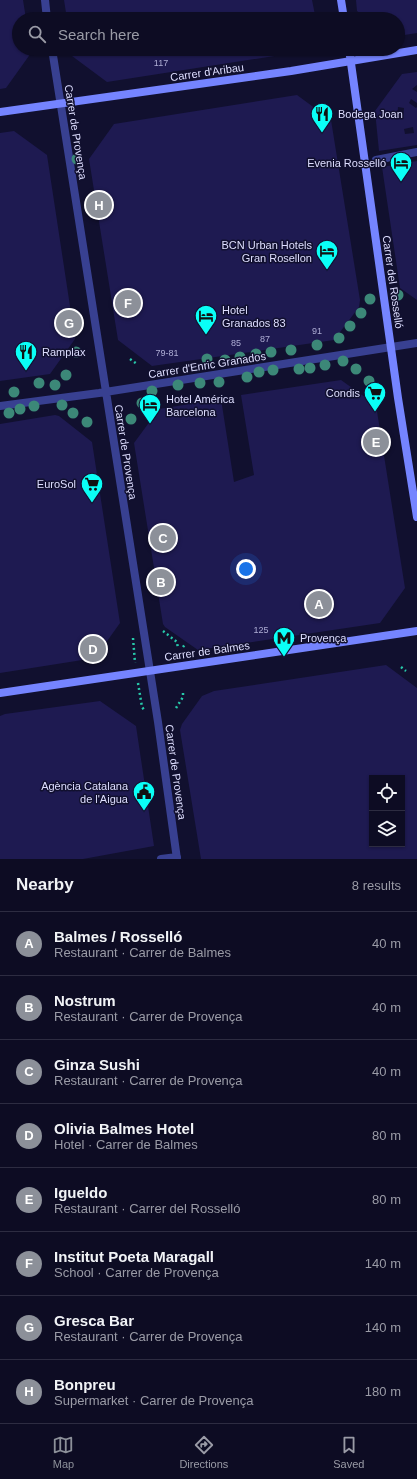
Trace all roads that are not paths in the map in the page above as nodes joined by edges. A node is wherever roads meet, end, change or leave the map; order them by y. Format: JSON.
{"nodes":[{"id":1,"x":45,"y":0,"type":"edge"},
{"id":2,"x":341,"y":0,"type":"edge"},
{"id":3,"x":46,"y":12,"type":"edge"},
{"id":4,"x":343,"y":12,"type":"edge"},
{"id":5,"x":417,"y":50,"type":"edge"},
{"id":6,"x":405,"y":52,"type":"edge"},
{"id":7,"x":53,"y":56,"type":"edge"},
{"id":8,"x":350,"y":56,"type":"edge"},
{"id":9,"x":384,"y":56,"type":"edge"},
{"id":10,"x":351,"y":62,"type":"junction"},
{"id":11,"x":60,"y":104,"type":"junction"},
{"id":12,"x":0,"y":112,"type":"edge"},
{"id":13,"x":417,"y":152,"type":"edge"},
{"id":14,"x":376,"y":160,"type":"dead end"},
{"id":15,"x":417,"y":343,"type":"edge"},
{"id":16,"x":392,"y":348,"type":"junction"},
{"id":17,"x":106,"y":392,"type":"junction"},
{"id":18,"x":0,"y":406,"type":"edge"},
{"id":19,"x":417,"y":517,"type":"edge"},
{"id":20,"x":417,"y":631,"type":"edge"},
{"id":21,"x":150,"y":671,"type":"junction"},
{"id":22,"x":0,"y":693,"type":"edge"},
{"id":23,"x":177,"y":858,"type":"edge"},
{"id":24,"x":161,"y":859,"type":"edge"}],
"edges":[{"from":1,"to":3,"type":"street"},
{"from":2,"to":4,"type":"main road"},
{"from":5,"to":6,"type":"main road","name":"Carrer d'Aribau"},
{"from":7,"to":11,"type":"street","name":"Carrer de Provença"},
{"from":8,"to":10,"type":"main road","name":"Carrer del Rosselló"},
{"from":9,"to":10,"type":"main road","name":"Carrer d'Aribau"},
{"from":10,"to":11,"type":"main road","name":"Carrer d'Aribau"},
{"from":10,"to":16,"type":"main road","name":"Carrer del Rosselló"},
{"from":11,"to":12,"type":"main road","name":"Carrer d'Aribau"},
{"from":11,"to":17,"type":"street","name":"Carrer de Provença"},
{"from":13,"to":14,"type":"street"},
{"from":15,"to":16,"type":"street","name":"Carrer d'Enric Granados"},
{"from":16,"to":17,"type":"street","name":"Carrer d'Enric Granados"},
{"from":16,"to":19,"type":"main road","name":"Carrer del Rosselló"},
{"from":17,"to":18,"type":"street","name":"Carrer d'Enric Granados"},
{"from":17,"to":21,"type":"street","name":"Carrer de Provença"},
{"from":20,"to":21,"type":"main road","name":"Carrer de Balmes"},
{"from":21,"to":22,"type":"main road","name":"Carrer de Balmes"},
{"from":21,"to":23,"type":"street","name":"Carrer de Provença"},
{"from":23,"to":24,"type":"street"}]}
